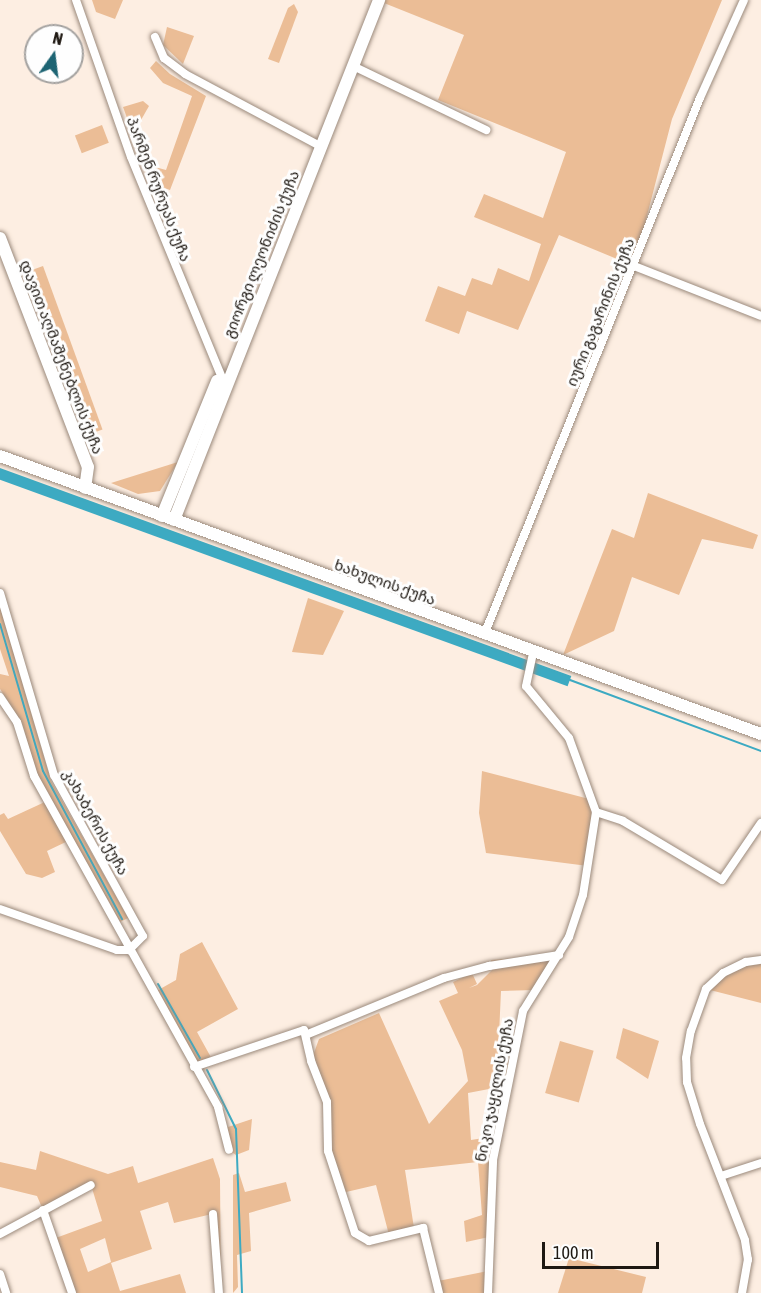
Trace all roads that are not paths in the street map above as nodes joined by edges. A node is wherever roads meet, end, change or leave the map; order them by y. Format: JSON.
{"nodes":[{"id":1,"x":76,"y":0,"type":"edge"},
{"id":2,"x":371,"y":0,"type":"edge"},
{"id":3,"x":379,"y":0,"type":"edge"},
{"id":4,"x":744,"y":0,"type":"edge"},
{"id":5,"x":154,"y":37,"type":"dead end"},
{"id":6,"x":353,"y":66,"type":"junction"},
{"id":7,"x":486,"y":130,"type":"dead end"},
{"id":8,"x":317,"y":144,"type":"junction"},
{"id":9,"x":0,"y":238,"type":"edge"},
{"id":10,"x":5,"y":265,"type":"edge"},
{"id":11,"x":634,"y":266,"type":"junction"},
{"id":12,"x":761,"y":316,"type":"edge"},
{"id":13,"x":223,"y":379,"type":"junction"},
{"id":14,"x":0,"y":456,"type":"edge"},
{"id":15,"x":85,"y":488,"type":"junction"},
{"id":16,"x":168,"y":518,"type":"junction"},
{"id":17,"x":0,"y":593,"type":"edge"},
{"id":18,"x":484,"y":635,"type":"junction"},
{"id":19,"x":533,"y":653,"type":"junction"},
{"id":20,"x":0,"y":697,"type":"edge"},
{"id":21,"x":761,"y":734,"type":"edge"},
{"id":22,"x":596,"y":812,"type":"junction"},
{"id":23,"x":761,"y":823,"type":"edge"},
{"id":24,"x":0,"y":909,"type":"edge"},
{"id":25,"x":129,"y":950,"type":"junction"},
{"id":26,"x":559,"y":955,"type":"junction"},
{"id":27,"x":761,"y":960,"type":"edge"},
{"id":28,"x":308,"y":1034,"type":"junction"},
{"id":29,"x":194,"y":1067,"type":"junction"},
{"id":30,"x":229,"y":1150,"type":"dead end"},
{"id":31,"x":761,"y":1163,"type":"edge"},
{"id":32,"x":721,"y":1176,"type":"junction"},
{"id":33,"x":91,"y":1185,"type":"dead end"},
{"id":34,"x":43,"y":1210,"type":"junction"},
{"id":35,"x":213,"y":1214,"type":"dead end"},
{"id":36,"x":0,"y":1234,"type":"edge"},
{"id":37,"x":0,"y":1274,"type":"edge"},
{"id":38,"x":6,"y":1293,"type":"edge"},
{"id":39,"x":72,"y":1293,"type":"edge"},
{"id":40,"x":219,"y":1293,"type":"edge"},
{"id":41,"x":440,"y":1293,"type":"edge"},
{"id":42,"x":488,"y":1293,"type":"edge"},
{"id":43,"x":742,"y":1293,"type":"edge"}],
"edges":[{"from":1,"to":13,"type":"street","name":"პარმენ რურუას ქუჩა"},
{"from":2,"to":8,"type":"street","name":"გიორგი ლეონიძის ქუჩა"},
{"from":3,"to":6,"type":"street","name":"გიორგი ლეონიძის ქუჩა"},
{"from":4,"to":11,"type":"street","name":"იური გაგარინის ქუჩა"},
{"from":5,"to":8,"type":"street"},
{"from":6,"to":7,"type":"street"},
{"from":6,"to":8,"type":"street","name":"გიორგი ლეონიძის ქუჩა"},
{"from":8,"to":13,"type":"street","name":"გიორგი ლეონიძის ქუჩა"},
{"from":9,"to":10,"type":"street","name":"დავით აღმაშენებლის ქუჩა"},
{"from":10,"to":15,"type":"street","name":"დავით აღმაშენებლის ქუჩა"},
{"from":11,"to":12,"type":"street"},
{"from":11,"to":18,"type":"street","name":"იური გაგარინის ქუჩა"},
{"from":13,"to":16,"type":"street","name":"გიორგი ლეონიძის ქუჩა"},
{"from":14,"to":15,"type":"street","name":"ხახულის ქუჩა"},
{"from":15,"to":16,"type":"street","name":"ხახულის ქუჩა"},
{"from":16,"to":18,"type":"street","name":"ხახულის ქუჩა"},
{"from":17,"to":25,"type":"street","name":"კახაბერის ქუჩა"},
{"from":18,"to":19,"type":"street","name":"ხახულის ქუჩა"},
{"from":19,"to":21,"type":"street","name":"ხახულის ქუჩა"},
{"from":19,"to":22,"type":"street","name":"ნიკო ჯაყელის ქუჩა"},
{"from":20,"to":25,"type":"street","name":"კახაბერის ქუჩა"},
{"from":22,"to":23,"type":"street"},
{"from":22,"to":26,"type":"street","name":"ნიკო ჯაყელის ქუჩა"},
{"from":24,"to":25,"type":"street"},
{"from":25,"to":29,"type":"street"},
{"from":26,"to":28,"type":"street"},
{"from":26,"to":42,"type":"street","name":"ნიკო ჯაყელის ქუჩა"},
{"from":27,"to":32,"type":"street"},
{"from":28,"to":29,"type":"street"},
{"from":28,"to":41,"type":"street"},
{"from":29,"to":30,"type":"street"},
{"from":31,"to":32,"type":"street"},
{"from":32,"to":43,"type":"street"},
{"from":33,"to":34,"type":"street"},
{"from":34,"to":36,"type":"street"},
{"from":34,"to":39,"type":"street"},
{"from":35,"to":40,"type":"street"},
{"from":37,"to":38,"type":"street"}]}
